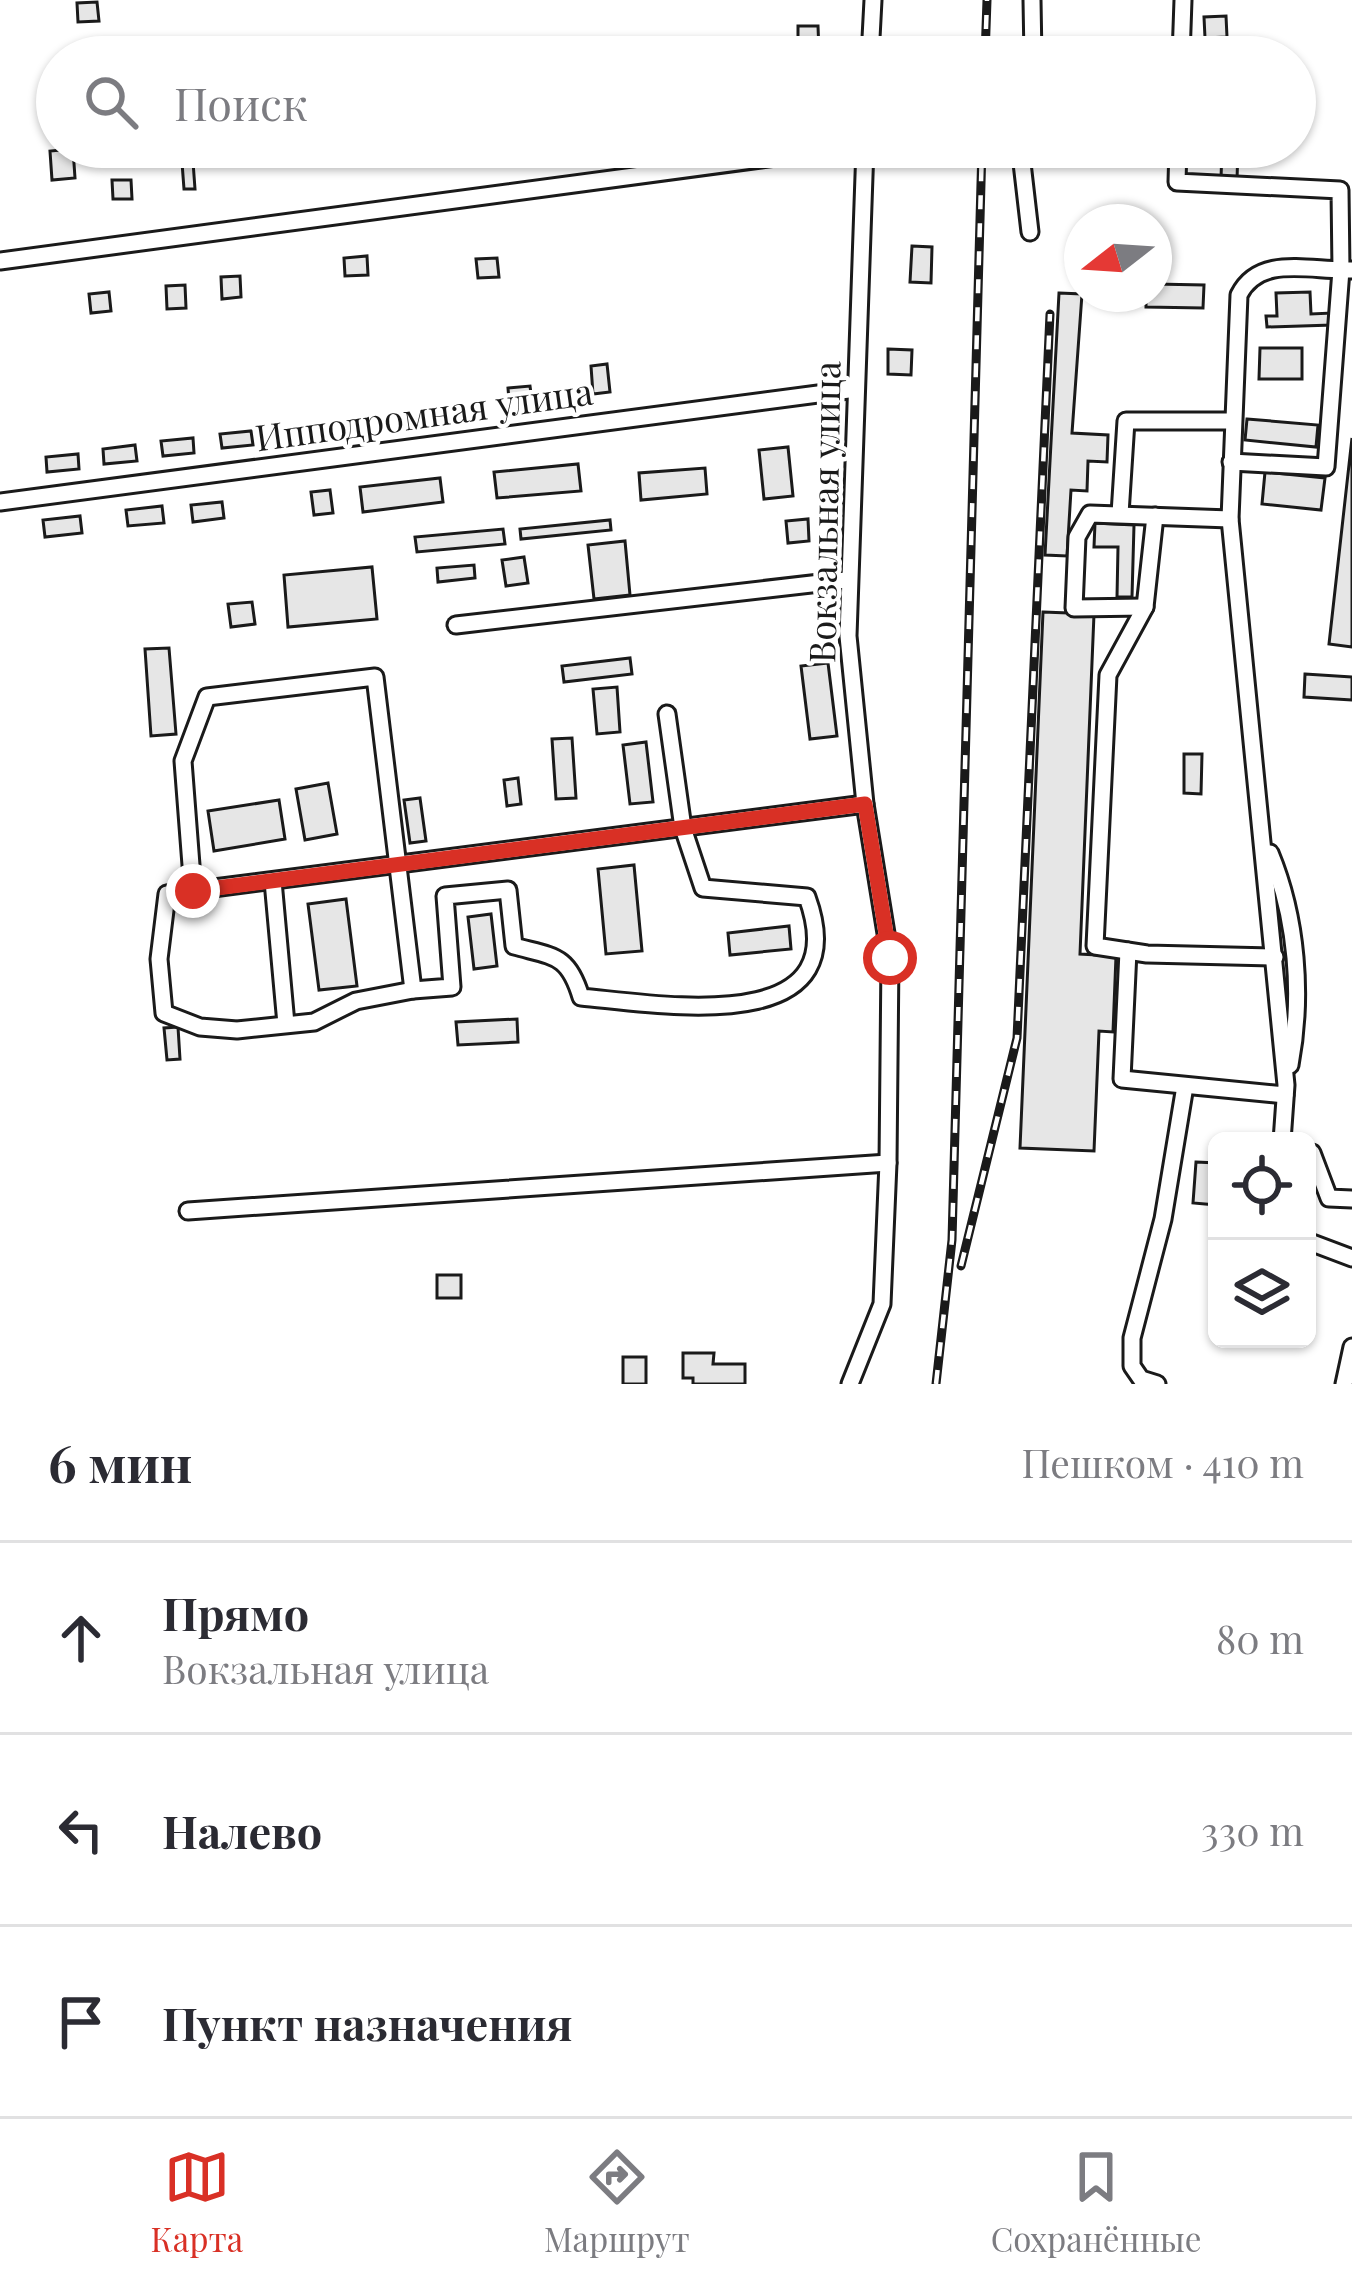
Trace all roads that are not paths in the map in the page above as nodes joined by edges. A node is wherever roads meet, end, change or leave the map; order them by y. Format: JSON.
{"nodes":[{"id":1,"x":873,"y":0,"type":"edge"},
{"id":2,"x":1032,"y":0,"type":"edge"},
{"id":3,"x":1183,"y":0,"type":"edge"},
{"id":4,"x":871,"y":36,"type":"edge"},
{"id":5,"x":1033,"y":36,"type":"edge"},
{"id":6,"x":1182,"y":36,"type":"edge"},
{"id":7,"x":693,"y":168,"type":"edge"},
{"id":8,"x":864,"y":168,"type":"edge"},
{"id":9,"x":1022,"y":168,"type":"edge"},
{"id":10,"x":1177,"y":168,"type":"edge"},
{"id":11,"x":1030,"y":232,"type":"dead end"},
{"id":12,"x":0,"y":261,"type":"edge"},
{"id":13,"x":1346,"y":270,"type":"edge"},
{"id":14,"x":856,"y":389,"type":"junction"},
{"id":15,"x":1232,"y":421,"type":"junction"},
{"id":16,"x":1231,"y":462,"type":"junction"},
{"id":17,"x":0,"y":502,"type":"edge"},
{"id":18,"x":1120,"y":514,"type":"junction"},
{"id":19,"x":1155,"y":516,"type":"junction"},
{"id":20,"x":1230,"y":519,"type":"junction"},
{"id":21,"x":847,"y":580,"type":"junction"},
{"id":22,"x":1145,"y":607,"type":"junction"},
{"id":23,"x":456,"y":625,"type":"dead end"},
{"id":24,"x":667,"y":714,"type":"dead end"},
{"id":25,"x":865,"y":804,"type":"junction"},
{"id":26,"x":682,"y":828,"type":"junction"},
{"id":27,"x":1262,"y":835,"type":"junction"},
{"id":28,"x":395,"y":865,"type":"junction"},
{"id":29,"x":273,"y":880,"type":"junction"},
{"id":30,"x":193,"y":891,"type":"junction"},
{"id":31,"x":1128,"y":951,"type":"junction"},
{"id":32,"x":1275,"y":957,"type":"junction"},
{"id":33,"x":413,"y":990,"type":"junction"},
{"id":34,"x":286,"y":1024,"type":"junction"},
{"id":35,"x":1186,"y":1086,"type":"junction"},
{"id":36,"x":1285,"y":1090,"type":"junction"},
{"id":37,"x":1283,"y":1132,"type":"edge"},
{"id":38,"x":888,"y":1163,"type":"junction"},
{"id":39,"x":1316,"y":1171,"type":"edge"},
{"id":40,"x":1352,"y":1199,"type":"edge"},
{"id":41,"x":188,"y":1211,"type":"dead end"},
{"id":42,"x":1316,"y":1244,"type":"edge"},
{"id":43,"x":1352,"y":1258,"type":"edge"},
{"id":44,"x":1352,"y":1347,"type":"edge"},
{"id":45,"x":850,"y":1384,"type":"edge"},
{"id":46,"x":1157,"y":1384,"type":"edge"},
{"id":47,"x":1344,"y":1384,"type":"edge"}],
"edges":[{"from":1,"to":4,"type":"street"},
{"from":2,"to":5,"type":"street"},
{"from":3,"to":6,"type":"street"},
{"from":7,"to":12,"type":"street"},
{"from":8,"to":14,"type":"street","name":"Вокзальная улица"},
{"from":9,"to":11,"type":"street"},
{"from":10,"to":13,"type":"street"},
{"from":13,"to":15,"type":"street"},
{"from":13,"to":16,"type":"street"},
{"from":14,"to":17,"type":"street","name":"Ипподромная улица"},
{"from":14,"to":21,"type":"street","name":"Вокзальная улица"},
{"from":15,"to":16,"type":"street"},
{"from":15,"to":18,"type":"street"},
{"from":16,"to":20,"type":"street"},
{"from":18,"to":19,"type":"street"},
{"from":18,"to":22,"type":"street"},
{"from":19,"to":20,"type":"street"},
{"from":19,"to":22,"type":"street"},
{"from":20,"to":27,"type":"street"},
{"from":21,"to":23,"type":"street"},
{"from":21,"to":25,"type":"street","name":"Вокзальная улица"},
{"from":22,"to":31,"type":"street"},
{"from":24,"to":26,"type":"street"},
{"from":25,"to":26,"type":"street"},
{"from":25,"to":38,"type":"street","name":"Вокзальная улица"},
{"from":26,"to":28,"type":"street"},
{"from":26,"to":33,"type":"street"},
{"from":27,"to":32,"type":"street"},
{"from":27,"to":36,"type":"street"},
{"from":28,"to":29,"type":"street"},
{"from":28,"to":30,"type":"street"},
{"from":28,"to":33,"type":"street"},
{"from":29,"to":30,"type":"street"},
{"from":29,"to":34,"type":"street"},
{"from":30,"to":34,"type":"street"},
{"from":31,"to":32,"type":"street"},
{"from":31,"to":35,"type":"street"},
{"from":32,"to":36,"type":"street"},
{"from":33,"to":34,"type":"street"},
{"from":35,"to":36,"type":"street"},
{"from":35,"to":46,"type":"street"},
{"from":36,"to":37,"type":"street"},
{"from":38,"to":41,"type":"street"},
{"from":38,"to":45,"type":"street","name":"Вокзальная улица"},
{"from":39,"to":40,"type":"street"},
{"from":42,"to":43,"type":"street"},
{"from":44,"to":47,"type":"street"}]}
